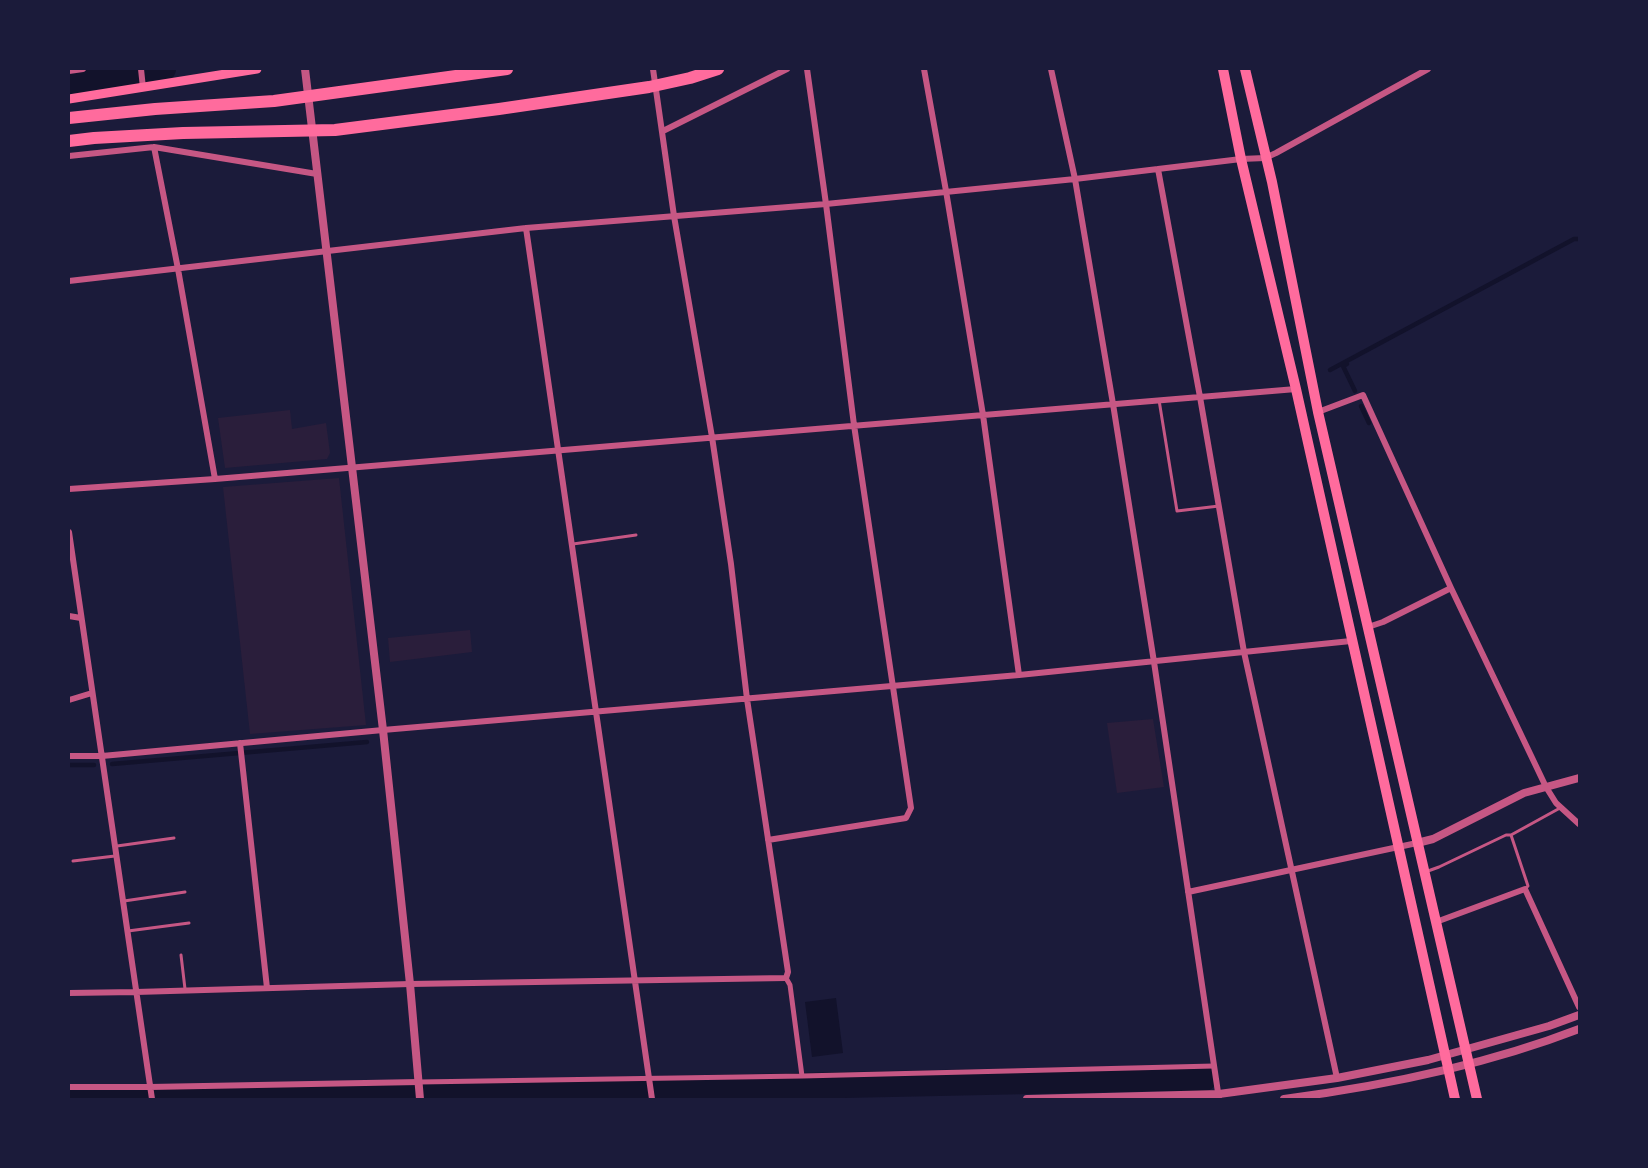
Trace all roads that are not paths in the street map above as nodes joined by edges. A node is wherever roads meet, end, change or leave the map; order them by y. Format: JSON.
{"nodes":[{"id":1,"x":83,"y":69,"type":"edge"},
{"id":2,"x":141,"y":69,"type":"edge"},
{"id":3,"x":257,"y":69,"type":"edge"},
{"id":4,"x":305,"y":69,"type":"edge"},
{"id":5,"x":507,"y":69,"type":"edge"},
{"id":6,"x":653,"y":69,"type":"edge"},
{"id":7,"x":718,"y":69,"type":"edge"},
{"id":8,"x":787,"y":69,"type":"edge"},
{"id":9,"x":807,"y":69,"type":"edge"},
{"id":10,"x":924,"y":69,"type":"edge"},
{"id":11,"x":1051,"y":69,"type":"edge"},
{"id":12,"x":1223,"y":69,"type":"edge"},
{"id":13,"x":1245,"y":69,"type":"edge"},
{"id":14,"x":1428,"y":69,"type":"edge"},
{"id":15,"x":69,"y":71,"type":"edge"},
{"id":16,"x":143,"y":83,"type":"junction"},
{"id":17,"x":69,"y":99,"type":"edge"},
{"id":18,"x":69,"y":118,"type":"edge"},
{"id":19,"x":663,"y":131,"type":"junction"},
{"id":20,"x":69,"y":141,"type":"edge"},
{"id":21,"x":154,"y":147,"type":"junction"},
{"id":22,"x":69,"y":156,"type":"edge"},
{"id":23,"x":1265,"y":158,"type":"junction"},
{"id":24,"x":1242,"y":159,"type":"junction"},
{"id":25,"x":1158,"y":169,"type":"junction"},
{"id":26,"x":317,"y":174,"type":"junction"},
{"id":27,"x":1075,"y":179,"type":"junction"},
{"id":28,"x":946,"y":191,"type":"junction"},
{"id":29,"x":826,"y":204,"type":"junction"},
{"id":30,"x":674,"y":216,"type":"junction"},
{"id":31,"x":526,"y":228,"type":"junction"},
{"id":32,"x":326,"y":251,"type":"junction"},
{"id":33,"x":178,"y":269,"type":"junction"},
{"id":34,"x":69,"y":281,"type":"edge"},
{"id":35,"x":1296,"y":389,"type":"junction"},
{"id":36,"x":1200,"y":397,"type":"junction"},
{"id":37,"x":1159,"y":400,"type":"junction"},
{"id":38,"x":1113,"y":404,"type":"junction"},
{"id":39,"x":1318,"y":412,"type":"junction"},
{"id":40,"x":983,"y":415,"type":"junction"},
{"id":41,"x":854,"y":425,"type":"junction"},
{"id":42,"x":712,"y":437,"type":"junction"},
{"id":43,"x":557,"y":450,"type":"junction"},
{"id":44,"x":351,"y":467,"type":"junction"},
{"id":45,"x":215,"y":479,"type":"junction"},
{"id":46,"x":69,"y":489,"type":"edge"},
{"id":47,"x":1219,"y":506,"type":"junction"},
{"id":48,"x":69,"y":532,"type":"edge"},
{"id":49,"x":636,"y":535,"type":"dead end"},
{"id":50,"x":571,"y":544,"type":"junction"},
{"id":51,"x":1451,"y":588,"type":"junction"},
{"id":52,"x":69,"y":616,"type":"edge"},
{"id":53,"x":81,"y":618,"type":"junction"},
{"id":54,"x":1368,"y":627,"type":"junction"},
{"id":55,"x":1351,"y":641,"type":"junction"},
{"id":56,"x":1244,"y":652,"type":"junction"},
{"id":57,"x":1154,"y":662,"type":"junction"},
{"id":58,"x":1019,"y":675,"type":"junction"},
{"id":59,"x":893,"y":687,"type":"junction"},
{"id":60,"x":92,"y":693,"type":"junction"},
{"id":61,"x":747,"y":699,"type":"junction"},
{"id":62,"x":69,"y":700,"type":"edge"},
{"id":63,"x":596,"y":711,"type":"junction"},
{"id":64,"x":382,"y":730,"type":"junction"},
{"id":65,"x":240,"y":743,"type":"junction"},
{"id":66,"x":69,"y":756,"type":"edge"},
{"id":67,"x":102,"y":756,"type":"junction"},
{"id":68,"x":1579,"y":778,"type":"edge"},
{"id":69,"x":1546,"y":788,"type":"junction"},
{"id":70,"x":1561,"y":808,"type":"junction"},
{"id":71,"x":1579,"y":824,"type":"edge"},
{"id":72,"x":1511,"y":835,"type":"junction"},
{"id":73,"x":174,"y":838,"type":"dead end"},
{"id":74,"x":768,"y":840,"type":"junction"},
{"id":75,"x":1417,"y":843,"type":"junction"},
{"id":76,"x":115,"y":846,"type":"junction"},
{"id":77,"x":1397,"y":846,"type":"junction"},
{"id":78,"x":116,"y":856,"type":"junction"},
{"id":79,"x":73,"y":861,"type":"dead end"},
{"id":80,"x":1291,"y":870,"type":"junction"},
{"id":81,"x":1424,"y":872,"type":"junction"},
{"id":82,"x":1525,"y":889,"type":"junction"},
{"id":83,"x":185,"y":892,"type":"dead end"},
{"id":84,"x":1188,"y":892,"type":"junction"},
{"id":85,"x":123,"y":901,"type":"junction"},
{"id":86,"x":1436,"y":922,"type":"junction"},
{"id":87,"x":189,"y":923,"type":"dead end"},
{"id":88,"x":127,"y":931,"type":"junction"},
{"id":89,"x":182,"y":955,"type":"dead end"},
{"id":90,"x":786,"y":978,"type":"junction"},
{"id":91,"x":635,"y":980,"type":"junction"},
{"id":92,"x":410,"y":984,"type":"junction"},
{"id":93,"x":267,"y":988,"type":"junction"},
{"id":94,"x":185,"y":991,"type":"junction"},
{"id":95,"x":136,"y":992,"type":"junction"},
{"id":96,"x":69,"y":993,"type":"edge"},
{"id":97,"x":1579,"y":1007,"type":"edge"},
{"id":98,"x":1579,"y":1015,"type":"edge"},
{"id":99,"x":1579,"y":1029,"type":"edge"},
{"id":100,"x":1466,"y":1050,"type":"junction"},
{"id":101,"x":1446,"y":1055,"type":"junction"},
{"id":102,"x":1468,"y":1063,"type":"junction"},
{"id":103,"x":1214,"y":1066,"type":"junction"},
{"id":104,"x":1448,"y":1068,"type":"junction"},
{"id":105,"x":802,"y":1076,"type":"junction"},
{"id":106,"x":1336,"y":1078,"type":"junction"},
{"id":107,"x":650,"y":1082,"type":"junction"},
{"id":108,"x":419,"y":1084,"type":"junction"},
{"id":109,"x":69,"y":1087,"type":"edge"},
{"id":110,"x":150,"y":1089,"type":"junction"},
{"id":111,"x":1340,"y":1095,"type":"edge"},
{"id":112,"x":1219,"y":1097,"type":"edge"},
{"id":113,"x":152,"y":1099,"type":"edge"},
{"id":114,"x":420,"y":1099,"type":"edge"},
{"id":115,"x":652,"y":1099,"type":"edge"},
{"id":116,"x":1027,"y":1099,"type":"edge"},
{"id":117,"x":1284,"y":1099,"type":"edge"},
{"id":118,"x":1455,"y":1099,"type":"edge"},
{"id":119,"x":1477,"y":1099,"type":"edge"}],
"edges":[{"from":1,"to":15,"type":"street"},
{"from":2,"to":16,"type":"street"},
{"from":3,"to":16,"type":"main road"},
{"from":4,"to":26,"type":"street"},
{"from":5,"to":18,"type":"highway"},
{"from":6,"to":19,"type":"street"},
{"from":7,"to":20,"type":"highway"},
{"from":8,"to":19,"type":"street"},
{"from":9,"to":29,"type":"street"},
{"from":10,"to":28,"type":"street"},
{"from":11,"to":27,"type":"street"},
{"from":12,"to":24,"type":"highway"},
{"from":13,"to":23,"type":"highway"},
{"from":14,"to":23,"type":"street"},
{"from":16,"to":17,"type":"main road"},
{"from":19,"to":30,"type":"street"},
{"from":21,"to":22,"type":"street"},
{"from":21,"to":26,"type":"street"},
{"from":21,"to":33,"type":"street"},
{"from":23,"to":24,"type":"street"},
{"from":23,"to":39,"type":"highway"},
{"from":24,"to":25,"type":"street"},
{"from":24,"to":35,"type":"highway"},
{"from":25,"to":27,"type":"street"},
{"from":25,"to":36,"type":"street"},
{"from":26,"to":32,"type":"street"},
{"from":27,"to":28,"type":"street"},
{"from":27,"to":38,"type":"street"},
{"from":28,"to":29,"type":"street"},
{"from":28,"to":40,"type":"street"},
{"from":29,"to":30,"type":"street"},
{"from":29,"to":41,"type":"street"},
{"from":30,"to":31,"type":"street"},
{"from":30,"to":42,"type":"street"},
{"from":31,"to":32,"type":"street"},
{"from":31,"to":43,"type":"street"},
{"from":32,"to":33,"type":"street"},
{"from":32,"to":44,"type":"street"},
{"from":33,"to":34,"type":"street"},
{"from":33,"to":45,"type":"street"},
{"from":35,"to":36,"type":"street"},
{"from":35,"to":55,"type":"highway"},
{"from":36,"to":37,"type":"street"},
{"from":36,"to":47,"type":"street"},
{"from":37,"to":38,"type":"street"},
{"from":37,"to":47,"type":"lane"},
{"from":38,"to":40,"type":"street"},
{"from":38,"to":57,"type":"street"},
{"from":39,"to":51,"type":"street"},
{"from":39,"to":54,"type":"highway"},
{"from":40,"to":41,"type":"street"},
{"from":40,"to":58,"type":"street"},
{"from":41,"to":42,"type":"street"},
{"from":41,"to":59,"type":"street"},
{"from":42,"to":43,"type":"street"},
{"from":42,"to":61,"type":"street"},
{"from":43,"to":44,"type":"street"},
{"from":43,"to":50,"type":"street"},
{"from":44,"to":45,"type":"street"},
{"from":44,"to":64,"type":"street"},
{"from":45,"to":46,"type":"street"},
{"from":47,"to":56,"type":"street"},
{"from":48,"to":53,"type":"street"},
{"from":49,"to":50,"type":"lane"},
{"from":50,"to":63,"type":"street"},
{"from":51,"to":54,"type":"street"},
{"from":51,"to":69,"type":"street"},
{"from":52,"to":53,"type":"street"},
{"from":53,"to":60,"type":"street"},
{"from":54,"to":75,"type":"highway"},
{"from":55,"to":56,"type":"street"},
{"from":55,"to":77,"type":"highway"},
{"from":56,"to":57,"type":"street"},
{"from":56,"to":80,"type":"street"},
{"from":57,"to":58,"type":"street"},
{"from":57,"to":84,"type":"street"},
{"from":58,"to":59,"type":"street"},
{"from":59,"to":61,"type":"street"},
{"from":59,"to":74,"type":"street"},
{"from":60,"to":62,"type":"street"},
{"from":60,"to":67,"type":"street"},
{"from":61,"to":63,"type":"street"},
{"from":61,"to":74,"type":"street"},
{"from":63,"to":64,"type":"street"},
{"from":63,"to":91,"type":"street"},
{"from":64,"to":65,"type":"street"},
{"from":64,"to":92,"type":"street"},
{"from":65,"to":67,"type":"street"},
{"from":65,"to":93,"type":"street"},
{"from":66,"to":67,"type":"street"},
{"from":67,"to":76,"type":"street"},
{"from":68,"to":69,"type":"street"},
{"from":69,"to":70,"type":"street"},
{"from":69,"to":75,"type":"street"},
{"from":70,"to":71,"type":"street"},
{"from":70,"to":72,"type":"lane"},
{"from":72,"to":81,"type":"lane"},
{"from":72,"to":82,"type":"lane"},
{"from":73,"to":76,"type":"lane"},
{"from":74,"to":90,"type":"street"},
{"from":75,"to":77,"type":"street"},
{"from":75,"to":81,"type":"highway"},
{"from":76,"to":78,"type":"street"},
{"from":77,"to":80,"type":"street"},
{"from":77,"to":101,"type":"highway"},
{"from":78,"to":79,"type":"lane"},
{"from":78,"to":85,"type":"street"},
{"from":80,"to":84,"type":"street"},
{"from":80,"to":106,"type":"street"},
{"from":81,"to":86,"type":"highway"},
{"from":82,"to":86,"type":"street"},
{"from":82,"to":97,"type":"street"},
{"from":83,"to":85,"type":"lane"},
{"from":84,"to":103,"type":"street"},
{"from":85,"to":88,"type":"street"},
{"from":86,"to":100,"type":"highway"},
{"from":87,"to":88,"type":"lane"},
{"from":88,"to":95,"type":"street"},
{"from":89,"to":94,"type":"lane"},
{"from":90,"to":91,"type":"street"},
{"from":90,"to":105,"type":"street"},
{"from":91,"to":92,"type":"street"},
{"from":91,"to":107,"type":"street"},
{"from":92,"to":93,"type":"street"},
{"from":92,"to":108,"type":"street"},
{"from":93,"to":94,"type":"street"},
{"from":94,"to":95,"type":"street"},
{"from":95,"to":96,"type":"street"},
{"from":95,"to":110,"type":"street"},
{"from":98,"to":100,"type":"street"},
{"from":99,"to":102,"type":"street"},
{"from":100,"to":101,"type":"street"},
{"from":100,"to":102,"type":"highway"},
{"from":101,"to":104,"type":"highway"},
{"from":101,"to":106,"type":"street"},
{"from":102,"to":104,"type":"street"},
{"from":102,"to":119,"type":"highway"},
{"from":103,"to":105,"type":"street"},
{"from":103,"to":112,"type":"street"},
{"from":104,"to":111,"type":"street"},
{"from":104,"to":118,"type":"highway"},
{"from":105,"to":107,"type":"street"},
{"from":106,"to":112,"type":"street"},
{"from":107,"to":108,"type":"street"},
{"from":107,"to":115,"type":"street"},
{"from":108,"to":110,"type":"street"},
{"from":108,"to":114,"type":"street"},
{"from":109,"to":110,"type":"street"},
{"from":110,"to":113,"type":"street"},
{"from":111,"to":117,"type":"street"},
{"from":112,"to":116,"type":"street"}]}
